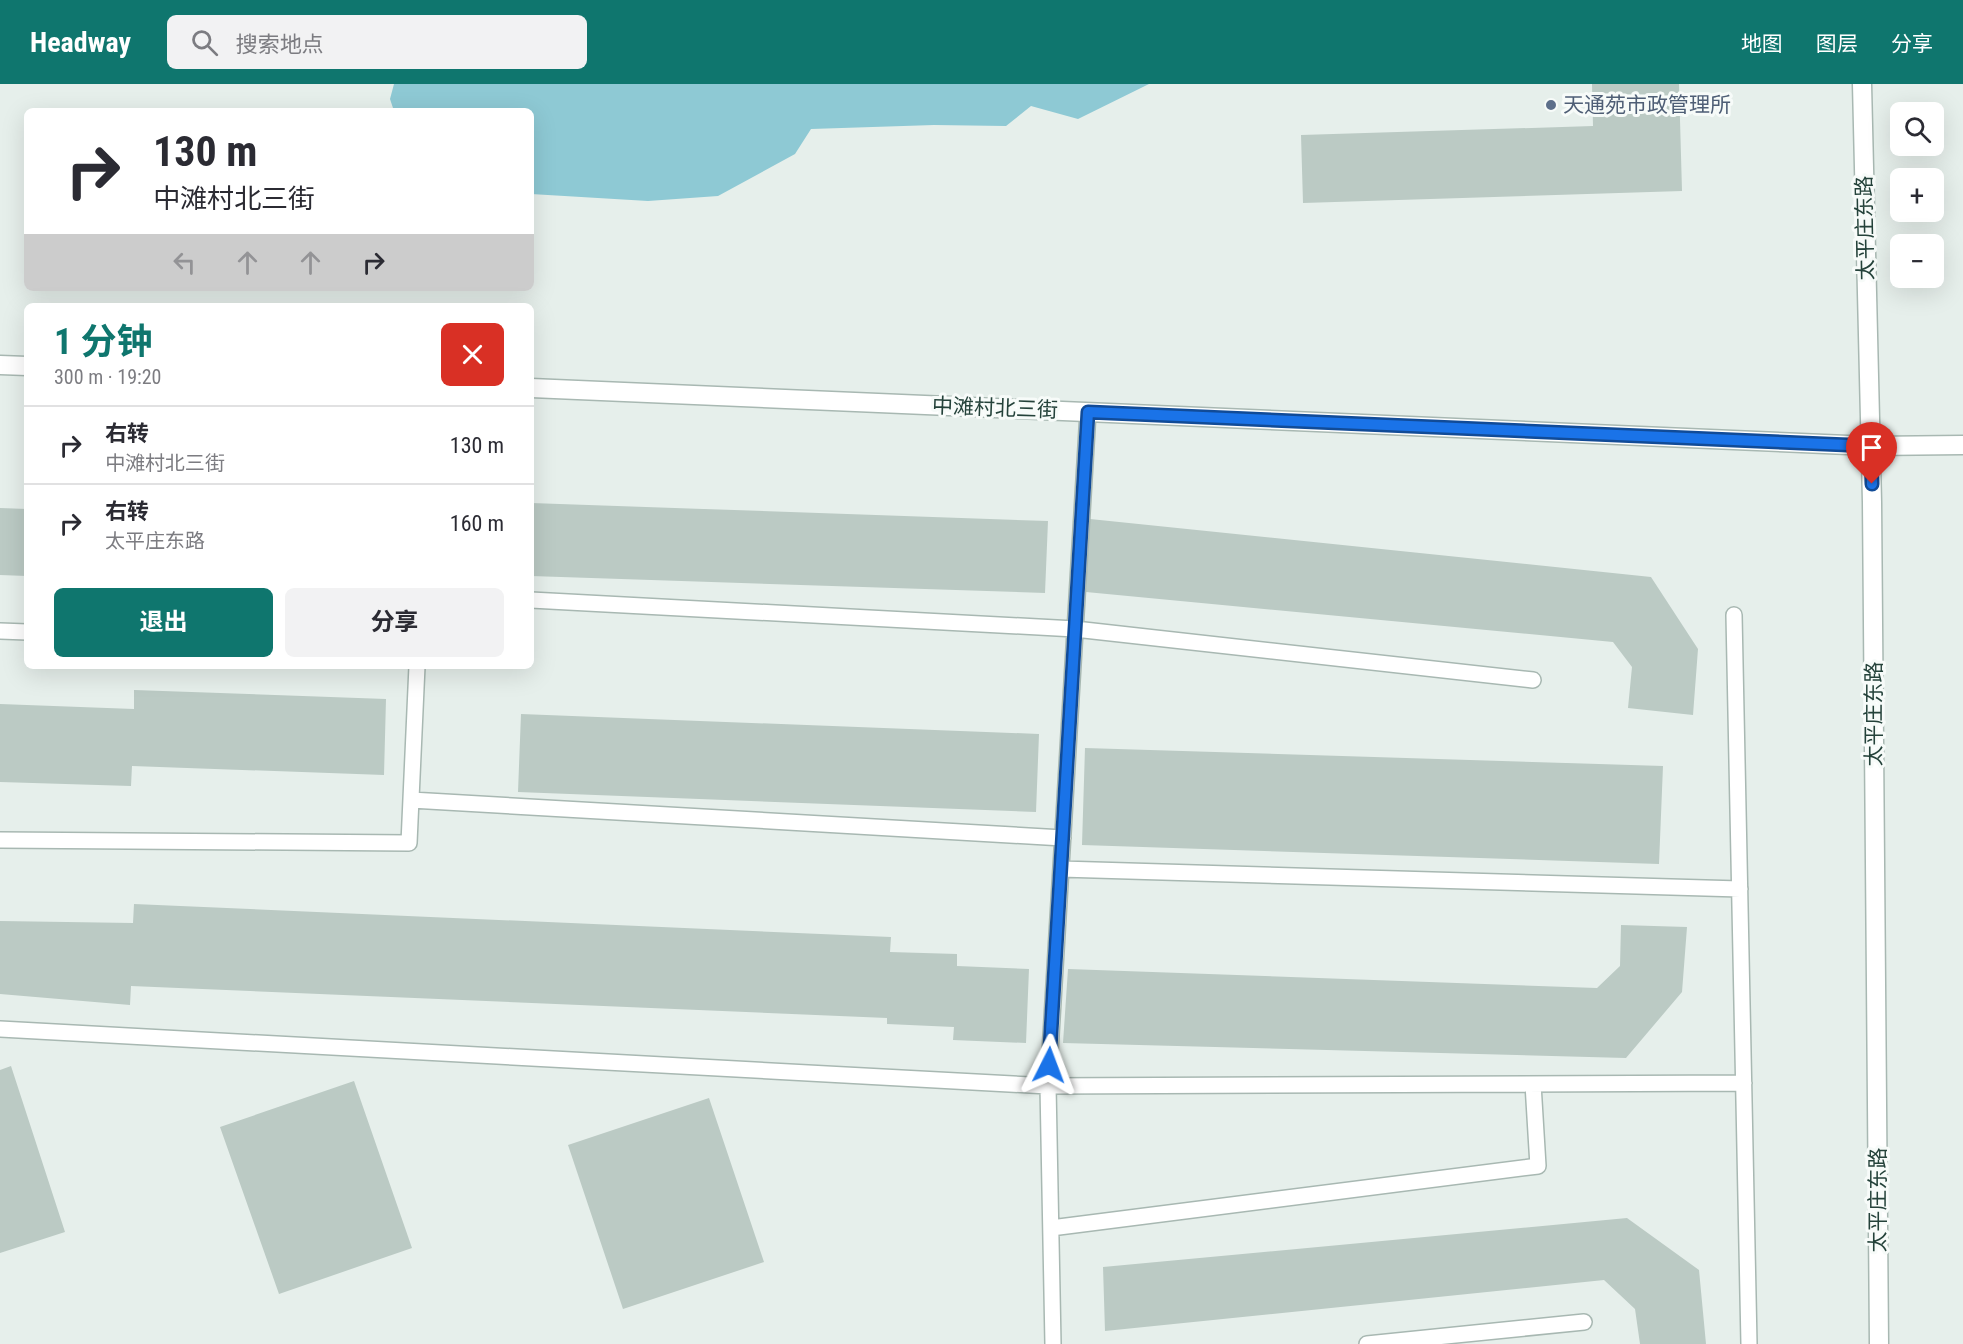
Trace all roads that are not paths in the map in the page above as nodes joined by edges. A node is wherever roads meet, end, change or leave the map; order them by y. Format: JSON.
{"nodes":[{"id":1,"x":1862,"y":84,"type":"edge"},
{"id":2,"x":0,"y":365,"type":"edge"},
{"id":3,"x":24,"y":366,"type":"edge"},
{"id":4,"x":534,"y":388,"type":"edge"},
{"id":5,"x":1088,"y":412,"type":"junction"},
{"id":6,"x":1963,"y":445,"type":"edge"},
{"id":7,"x":1871,"y":446,"type":"junction"},
{"id":8,"x":534,"y":600,"type":"edge"},
{"id":9,"x":1734,"y":615,"type":"dead end"},
{"id":10,"x":1075,"y":629,"type":"junction"},
{"id":11,"x":0,"y":631,"type":"edge"},
{"id":12,"x":24,"y":632,"type":"edge"},
{"id":13,"x":417,"y":669,"type":"edge"},
{"id":14,"x":1533,"y":680,"type":"dead end"},
{"id":15,"x":411,"y":800,"type":"junction"},
{"id":16,"x":1063,"y":838,"type":"junction"},
{"id":17,"x":0,"y":840,"type":"edge"},
{"id":18,"x":1061,"y":868,"type":"junction"},
{"id":19,"x":1740,"y":889,"type":"junction"},
{"id":20,"x":0,"y":1029,"type":"edge"},
{"id":21,"x":1744,"y":1083,"type":"junction"},
{"id":22,"x":1533,"y":1084,"type":"junction"},
{"id":23,"x":1048,"y":1086,"type":"junction"},
{"id":24,"x":1051,"y":1228,"type":"junction"},
{"id":25,"x":1584,"y":1322,"type":"dead end"},
{"id":26,"x":1053,"y":1344,"type":"edge"},
{"id":27,"x":1367,"y":1344,"type":"edge"},
{"id":28,"x":1749,"y":1344,"type":"edge"},
{"id":29,"x":1879,"y":1344,"type":"edge"}],
"edges":[{"from":1,"to":7,"type":"street","name":"太平庄东路"},
{"from":2,"to":3,"type":"street"},
{"from":4,"to":5,"type":"street","name":"中滩村北三街"},
{"from":5,"to":7,"type":"street","name":"中滩村北三街"},
{"from":5,"to":10,"type":"lane"},
{"from":6,"to":7,"type":"street","name":"中滩村北三街"},
{"from":7,"to":29,"type":"street","name":"太平庄东路"},
{"from":8,"to":10,"type":"lane"},
{"from":9,"to":19,"type":"lane"},
{"from":10,"to":14,"type":"lane"},
{"from":10,"to":16,"type":"lane"},
{"from":11,"to":12,"type":"lane"},
{"from":13,"to":15,"type":"lane"},
{"from":15,"to":16,"type":"lane"},
{"from":15,"to":17,"type":"lane"},
{"from":16,"to":18,"type":"lane"},
{"from":18,"to":19,"type":"lane"},
{"from":18,"to":23,"type":"lane"},
{"from":19,"to":21,"type":"lane"},
{"from":20,"to":23,"type":"lane"},
{"from":21,"to":22,"type":"lane"},
{"from":21,"to":28,"type":"lane"},
{"from":22,"to":23,"type":"lane"},
{"from":22,"to":24,"type":"lane"},
{"from":23,"to":24,"type":"lane"},
{"from":24,"to":26,"type":"lane"},
{"from":25,"to":27,"type":"lane"}]}
